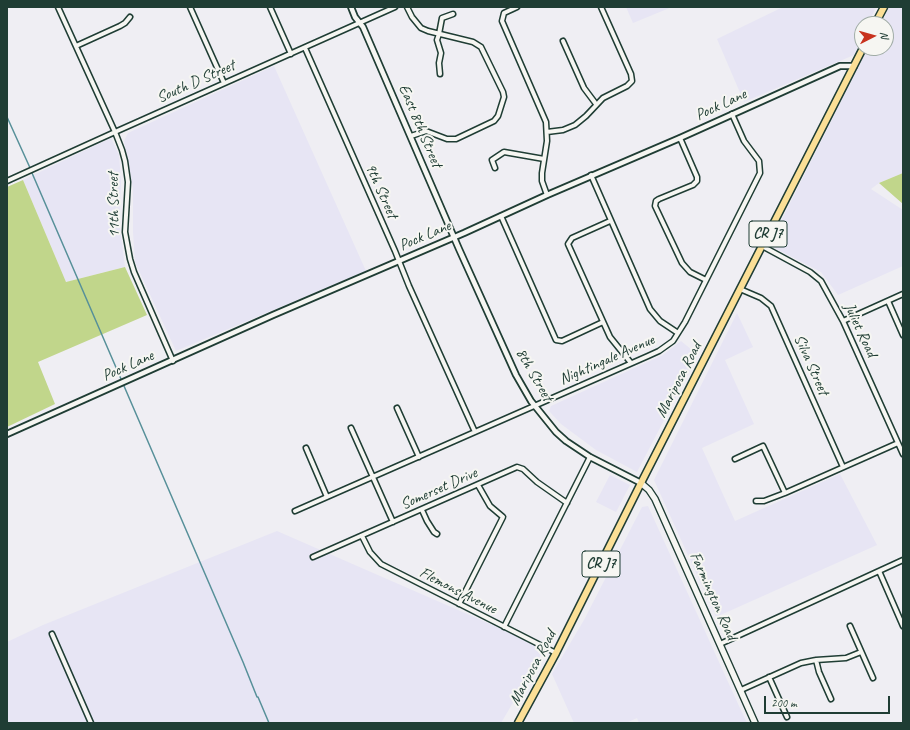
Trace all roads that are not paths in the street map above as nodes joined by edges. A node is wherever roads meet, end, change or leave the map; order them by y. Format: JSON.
{"nodes":[{"id":1,"x":58,"y":7,"type":"edge"},
{"id":2,"x":190,"y":7,"type":"edge"},
{"id":3,"x":270,"y":7,"type":"edge"},
{"id":4,"x":351,"y":7,"type":"edge"},
{"id":5,"x":395,"y":7,"type":"edge"},
{"id":6,"x":407,"y":7,"type":"edge"},
{"id":7,"x":517,"y":7,"type":"edge"},
{"id":8,"x":601,"y":7,"type":"edge"},
{"id":9,"x":884,"y":7,"type":"edge"},
{"id":10,"x":453,"y":14,"type":"dead end"},
{"id":11,"x":879,"y":16,"type":"edge"},
{"id":12,"x":130,"y":17,"type":"dead end"},
{"id":13,"x":360,"y":23,"type":"junction"},
{"id":14,"x":438,"y":34,"type":"junction"},
{"id":15,"x":563,"y":41,"type":"dead end"},
{"id":16,"x":76,"y":46,"type":"junction"},
{"id":17,"x":305,"y":48,"type":"junction"},
{"id":18,"x":291,"y":54,"type":"junction"},
{"id":19,"x":859,"y":56,"type":"edge"},
{"id":20,"x":854,"y":66,"type":"junction"},
{"id":21,"x":440,"y":74,"type":"dead end"},
{"id":22,"x":224,"y":83,"type":"junction"},
{"id":23,"x":596,"y":104,"type":"junction"},
{"id":24,"x":732,"y":114,"type":"junction"},
{"id":25,"x":115,"y":132,"type":"junction"},
{"id":26,"x":547,"y":132,"type":"junction"},
{"id":27,"x":411,"y":136,"type":"junction"},
{"id":28,"x":680,"y":138,"type":"junction"},
{"id":29,"x":544,"y":159,"type":"junction"},
{"id":30,"x":495,"y":168,"type":"dead end"},
{"id":31,"x":590,"y":175,"type":"junction"},
{"id":32,"x":7,"y":181,"type":"edge"},
{"id":33,"x":547,"y":195,"type":"junction"},
{"id":34,"x":501,"y":216,"type":"junction"},
{"id":35,"x":610,"y":221,"type":"junction"},
{"id":36,"x":454,"y":237,"type":"junction"},
{"id":37,"x":762,"y":246,"type":"junction"},
{"id":38,"x":399,"y":261,"type":"junction"},
{"id":39,"x":706,"y":280,"type":"junction"},
{"id":40,"x":740,"y":289,"type":"junction"},
{"id":41,"x":903,"y":294,"type":"edge"},
{"id":42,"x":888,"y":301,"type":"junction"},
{"id":43,"x":843,"y":321,"type":"junction"},
{"id":44,"x":603,"y":322,"type":"junction"},
{"id":45,"x":678,"y":333,"type":"junction"},
{"id":46,"x":903,"y":335,"type":"edge"},
{"id":47,"x":173,"y":360,"type":"junction"},
{"id":48,"x":631,"y":363,"type":"junction"},
{"id":49,"x":535,"y":406,"type":"junction"},
{"id":50,"x":397,"y":408,"type":"dead end"},
{"id":51,"x":351,"y":428,"type":"dead end"},
{"id":52,"x":475,"y":432,"type":"junction"},
{"id":53,"x":7,"y":434,"type":"edge"},
{"id":54,"x":898,"y":443,"type":"junction"},
{"id":55,"x":306,"y":448,"type":"dead end"},
{"id":56,"x":903,"y":454,"type":"edge"},
{"id":57,"x":419,"y":457,"type":"junction"},
{"id":58,"x":590,"y":457,"type":"junction"},
{"id":59,"x":735,"y":459,"type":"dead end"},
{"id":60,"x":843,"y":467,"type":"junction"},
{"id":61,"x":373,"y":477,"type":"junction"},
{"id":62,"x":641,"y":483,"type":"junction"},
{"id":63,"x":478,"y":485,"type":"junction"},
{"id":64,"x":784,"y":493,"type":"junction"},
{"id":65,"x":327,"y":497,"type":"junction"},
{"id":66,"x":756,"y":501,"type":"dead end"},
{"id":67,"x":567,"y":502,"type":"junction"},
{"id":68,"x":422,"y":510,"type":"junction"},
{"id":69,"x":295,"y":511,"type":"dead end"},
{"id":70,"x":393,"y":522,"type":"junction"},
{"id":71,"x":437,"y":534,"type":"dead end"},
{"id":72,"x":362,"y":536,"type":"junction"},
{"id":73,"x":313,"y":557,"type":"dead end"},
{"id":74,"x":903,"y":560,"type":"edge"},
{"id":75,"x":879,"y":571,"type":"junction"},
{"id":76,"x":459,"y":604,"type":"junction"},
{"id":77,"x":850,"y":626,"type":"dead end"},
{"id":78,"x":903,"y":626,"type":"edge"},
{"id":79,"x":504,"y":627,"type":"junction"},
{"id":80,"x":52,"y":634,"type":"dead end"},
{"id":81,"x":720,"y":644,"type":"junction"},
{"id":82,"x":862,"y":652,"type":"junction"},
{"id":83,"x":556,"y":653,"type":"junction"},
{"id":84,"x":816,"y":660,"type":"junction"},
{"id":85,"x":769,"y":677,"type":"junction"},
{"id":86,"x":873,"y":678,"type":"dead end"},
{"id":87,"x":741,"y":690,"type":"junction"},
{"id":88,"x":831,"y":699,"type":"dead end"},
{"id":89,"x":787,"y":717,"type":"dead end"},
{"id":90,"x":91,"y":723,"type":"edge"},
{"id":91,"x":518,"y":723,"type":"edge"},
{"id":92,"x":755,"y":723,"type":"edge"}],
"edges":[{"from":1,"to":16,"type":"street","name":"11th Street"},
{"from":2,"to":22,"type":"street"},
{"from":3,"to":18,"type":"street"},
{"from":4,"to":13,"type":"street","name":"East 8th Street"},
{"from":5,"to":13,"type":"street","name":"South D Street"},
{"from":6,"to":14,"type":"street"},
{"from":7,"to":26,"type":"street"},
{"from":8,"to":23,"type":"street"},
{"from":9,"to":11,"type":"main road"},
{"from":10,"to":14,"type":"street"},
{"from":12,"to":16,"type":"street"},
{"from":13,"to":17,"type":"street","name":"South D Street"},
{"from":13,"to":27,"type":"street","name":"East 8th Street"},
{"from":14,"to":21,"type":"street"},
{"from":14,"to":27,"type":"street"},
{"from":15,"to":23,"type":"street"},
{"from":16,"to":25,"type":"street","name":"11th Street"},
{"from":17,"to":18,"type":"street","name":"South D Street"},
{"from":17,"to":38,"type":"street","name":"9th Street"},
{"from":18,"to":22,"type":"street","name":"South D Street"},
{"from":19,"to":20,"type":"main road","name":"Mariposa Road","number":"CR J7"},
{"from":20,"to":24,"type":"street","name":"Pock Lane"},
{"from":20,"to":37,"type":"main road","name":"Mariposa Road","number":"CR J7"},
{"from":22,"to":25,"type":"street","name":"South D Street"},
{"from":23,"to":26,"type":"street"},
{"from":24,"to":28,"type":"street","name":"Pock Lane"},
{"from":24,"to":39,"type":"street","name":"Nightingale Avenue"},
{"from":25,"to":32,"type":"street","name":"South D Street"},
{"from":25,"to":47,"type":"street","name":"11th Street"},
{"from":26,"to":29,"type":"street"},
{"from":27,"to":36,"type":"street","name":"East 8th Street"},
{"from":28,"to":31,"type":"street","name":"Pock Lane"},
{"from":28,"to":39,"type":"street"},
{"from":29,"to":30,"type":"street"},
{"from":29,"to":33,"type":"street"},
{"from":31,"to":33,"type":"street","name":"Pock Lane"},
{"from":31,"to":35,"type":"street"},
{"from":33,"to":34,"type":"street","name":"Pock Lane"},
{"from":34,"to":36,"type":"street","name":"Pock Lane"},
{"from":34,"to":44,"type":"street"},
{"from":35,"to":44,"type":"street"},
{"from":35,"to":45,"type":"street"},
{"from":36,"to":38,"type":"street","name":"Pock Lane"},
{"from":36,"to":49,"type":"street","name":"8th Street"},
{"from":37,"to":40,"type":"main road","name":"Mariposa Road","number":"CR J7"},
{"from":37,"to":43,"type":"street","name":"Juliet Road"},
{"from":38,"to":47,"type":"street","name":"Pock Lane"},
{"from":38,"to":52,"type":"street","name":"9th Street"},
{"from":39,"to":45,"type":"street","name":"Nightingale Avenue"},
{"from":40,"to":60,"type":"street","name":"Silva Street"},
{"from":40,"to":62,"type":"main road","name":"Mariposa Road","number":"CR J7"},
{"from":41,"to":42,"type":"street"},
{"from":42,"to":43,"type":"street"},
{"from":42,"to":46,"type":"street"},
{"from":43,"to":54,"type":"street","name":"Juliet Road"},
{"from":44,"to":48,"type":"street"},
{"from":45,"to":48,"type":"street","name":"Nightingale Avenue"},
{"from":47,"to":53,"type":"street","name":"Pock Lane"},
{"from":48,"to":49,"type":"street","name":"Nightingale Avenue"},
{"from":49,"to":52,"type":"street","name":"Nightingale Avenue"},
{"from":49,"to":58,"type":"street","name":"8th Street"},
{"from":50,"to":57,"type":"street"},
{"from":51,"to":61,"type":"street"},
{"from":52,"to":57,"type":"street","name":"Nightingale Avenue"},
{"from":54,"to":56,"type":"street","name":"Juliet Road"},
{"from":54,"to":60,"type":"street"},
{"from":55,"to":65,"type":"street"},
{"from":57,"to":61,"type":"street","name":"Nightingale Avenue"},
{"from":58,"to":62,"type":"street","name":"8th Street"},
{"from":58,"to":67,"type":"street"},
{"from":59,"to":64,"type":"street"},
{"from":60,"to":64,"type":"street"},
{"from":61,"to":65,"type":"street","name":"Nightingale Avenue"},
{"from":61,"to":70,"type":"street"},
{"from":62,"to":81,"type":"main road","name":"Farmington Road"},
{"from":62,"to":83,"type":"main road","name":"Mariposa Road","number":"CR J7"},
{"from":63,"to":67,"type":"street","name":"Somerset Drive"},
{"from":63,"to":68,"type":"street","name":"Somerset Drive"},
{"from":63,"to":76,"type":"street"},
{"from":64,"to":66,"type":"street"},
{"from":65,"to":69,"type":"street","name":"Nightingale Avenue"},
{"from":67,"to":79,"type":"street"},
{"from":68,"to":70,"type":"street","name":"Somerset Drive"},
{"from":68,"to":71,"type":"street"},
{"from":70,"to":72,"type":"street","name":"Somerset Drive"},
{"from":72,"to":73,"type":"street","name":"Somerset Drive"},
{"from":72,"to":76,"type":"street","name":"Flemons Avenue"},
{"from":74,"to":75,"type":"street"},
{"from":75,"to":78,"type":"street"},
{"from":75,"to":81,"type":"street"},
{"from":76,"to":79,"type":"street","name":"Flemons Avenue"},
{"from":77,"to":82,"type":"street"},
{"from":79,"to":83,"type":"street","name":"Flemons Avenue"},
{"from":80,"to":90,"type":"street"},
{"from":81,"to":87,"type":"main road","name":"Farmington Road"},
{"from":82,"to":84,"type":"street"},
{"from":82,"to":86,"type":"street"},
{"from":83,"to":91,"type":"main road","name":"Mariposa Road","number":"CR J7"},
{"from":84,"to":85,"type":"street"},
{"from":84,"to":88,"type":"street"},
{"from":85,"to":87,"type":"street"},
{"from":85,"to":89,"type":"street"},
{"from":87,"to":92,"type":"main road","name":"Farmington Road"}]}
